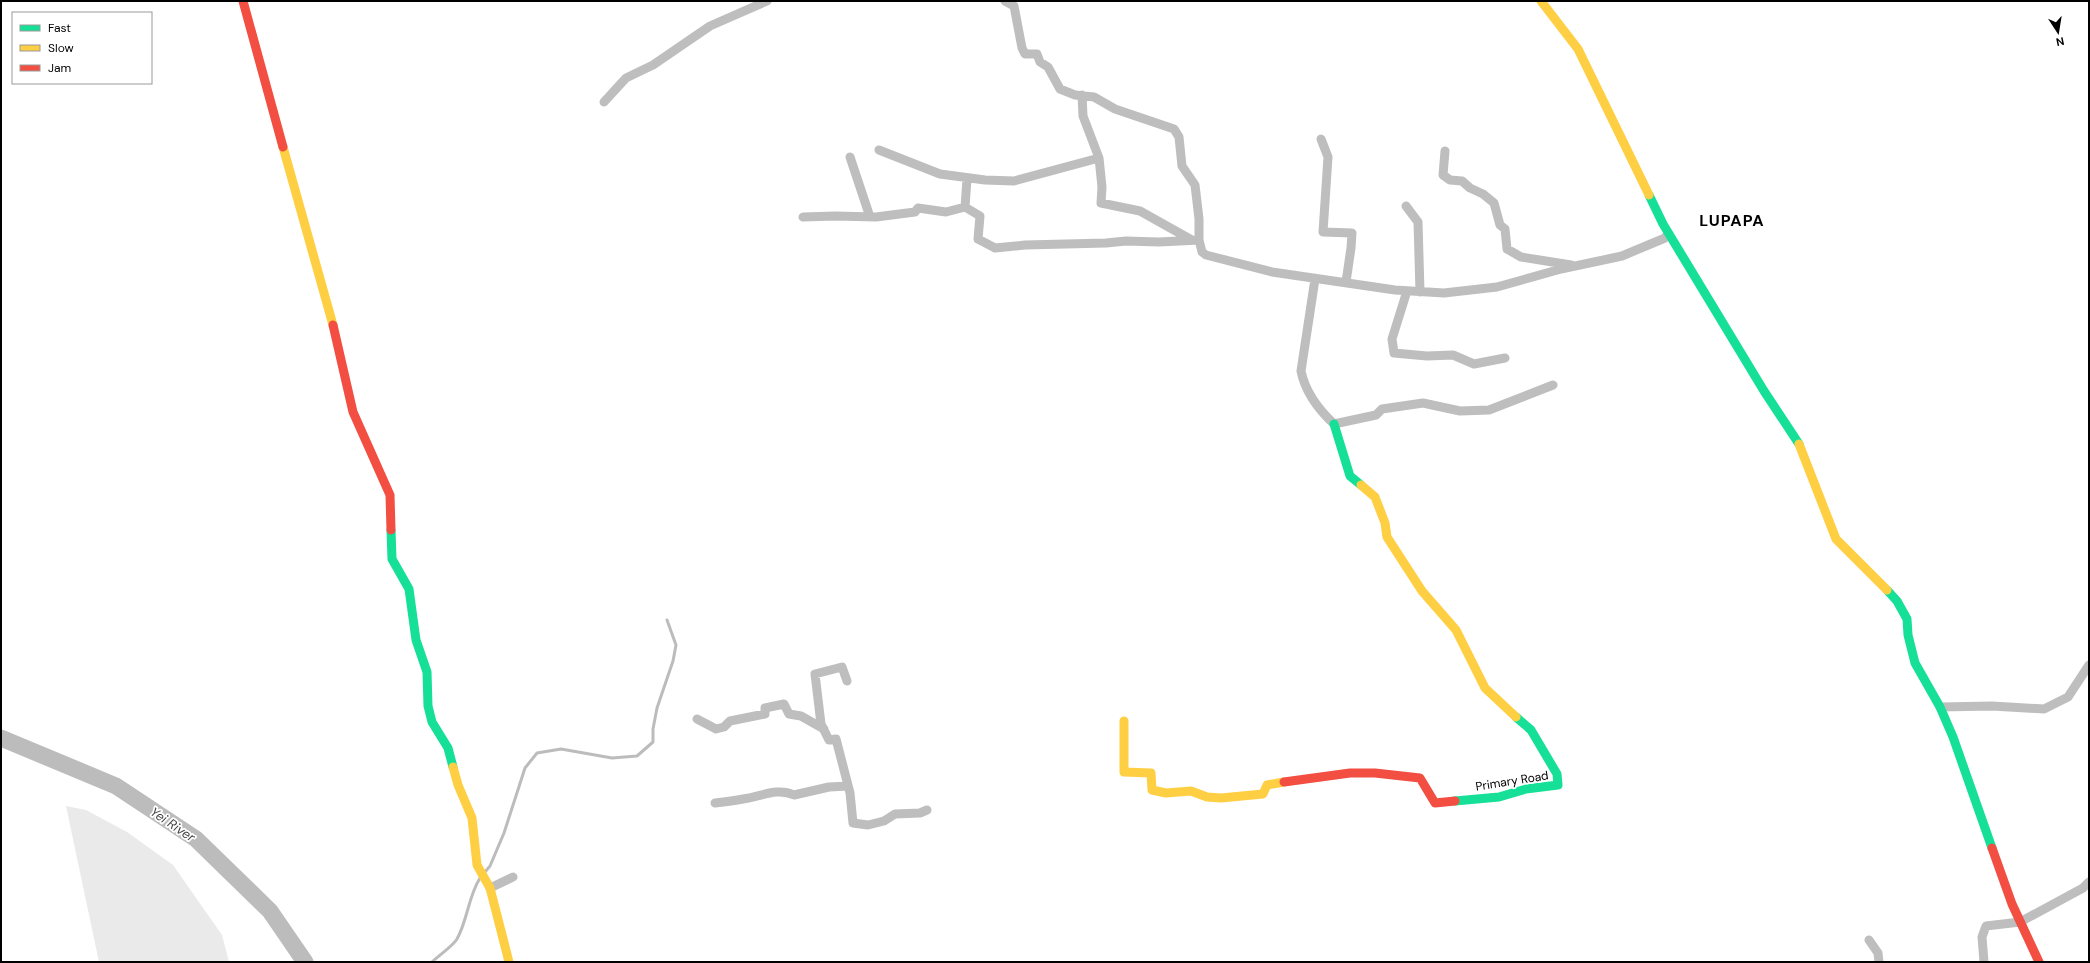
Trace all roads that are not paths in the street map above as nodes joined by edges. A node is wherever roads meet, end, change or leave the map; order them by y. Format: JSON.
{"nodes":[{"id":1,"x":243,"y":1,"type":"edge"},
{"id":2,"x":767,"y":1,"type":"edge"},
{"id":3,"x":1005,"y":1,"type":"edge"},
{"id":4,"x":1541,"y":1,"type":"edge"},
{"id":5,"x":1082,"y":95,"type":"junction"},
{"id":6,"x":604,"y":102,"type":"dead end"},
{"id":7,"x":1321,"y":139,"type":"dead end"},
{"id":8,"x":879,"y":150,"type":"dead end"},
{"id":9,"x":1445,"y":151,"type":"dead end"},
{"id":10,"x":850,"y":157,"type":"dead end"},
{"id":11,"x":1099,"y":158,"type":"junction"},
{"id":12,"x":968,"y":179,"type":"junction"},
{"id":13,"x":1406,"y":206,"type":"dead end"},
{"id":14,"x":965,"y":207,"type":"junction"},
{"id":15,"x":803,"y":217,"type":"dead end"},
{"id":16,"x":870,"y":217,"type":"junction"},
{"id":17,"x":1668,"y":233,"type":"junction"},
{"id":18,"x":1195,"y":240,"type":"junction"},
{"id":19,"x":1578,"y":266,"type":"junction"},
{"id":20,"x":1315,"y":278,"type":"junction"},
{"id":21,"x":1346,"y":282,"type":"junction"},
{"id":22,"x":1407,"y":291,"type":"junction"},
{"id":23,"x":1420,"y":292,"type":"junction"},
{"id":24,"x":1505,"y":358,"type":"dead end"},
{"id":25,"x":1553,"y":385,"type":"dead end"},
{"id":26,"x":1334,"y":424,"type":"junction"},
{"id":27,"x":2089,"y":665,"type":"edge"},
{"id":28,"x":847,"y":681,"type":"dead end"},
{"id":29,"x":1940,"y":708,"type":"junction"},
{"id":30,"x":697,"y":719,"type":"dead end"},
{"id":31,"x":1124,"y":721,"type":"dead end"},
{"id":32,"x":824,"y":729,"type":"junction"},
{"id":33,"x":848,"y":786,"type":"junction"},
{"id":34,"x":715,"y":803,"type":"dead end"},
{"id":35,"x":927,"y":810,"type":"dead end"},
{"id":36,"x":513,"y":878,"type":"dead end"},
{"id":37,"x":2089,"y":882,"type":"edge"},
{"id":38,"x":490,"y":888,"type":"junction"},
{"id":39,"x":2020,"y":922,"type":"junction"},
{"id":40,"x":1869,"y":940,"type":"dead end"},
{"id":41,"x":509,"y":962,"type":"edge"},
{"id":42,"x":1879,"y":962,"type":"edge"},
{"id":43,"x":1984,"y":962,"type":"edge"},
{"id":44,"x":2039,"y":962,"type":"edge"}],
"edges":[{"from":1,"to":38,"type":"street"},
{"from":2,"to":6,"type":"street"},
{"from":3,"to":5,"type":"street"},
{"from":4,"to":17,"type":"street"},
{"from":5,"to":11,"type":"street"},
{"from":5,"to":18,"type":"street"},
{"from":7,"to":21,"type":"street"},
{"from":8,"to":12,"type":"street"},
{"from":9,"to":19,"type":"street"},
{"from":10,"to":16,"type":"street"},
{"from":11,"to":12,"type":"street"},
{"from":11,"to":18,"type":"street"},
{"from":12,"to":14,"type":"street"},
{"from":13,"to":23,"type":"street"},
{"from":14,"to":16,"type":"street"},
{"from":14,"to":18,"type":"street"},
{"from":15,"to":16,"type":"street"},
{"from":17,"to":19,"type":"street"},
{"from":17,"to":29,"type":"street"},
{"from":18,"to":20,"type":"street"},
{"from":19,"to":23,"type":"street"},
{"from":20,"to":21,"type":"street"},
{"from":20,"to":26,"type":"street"},
{"from":21,"to":22,"type":"street"},
{"from":22,"to":23,"type":"street"},
{"from":22,"to":24,"type":"street"},
{"from":25,"to":26,"type":"street"},
{"from":26,"to":31,"type":"street","name":"Primary Road"},
{"from":27,"to":29,"type":"street"},
{"from":28,"to":32,"type":"street"},
{"from":29,"to":39,"type":"street"},
{"from":30,"to":32,"type":"street"},
{"from":32,"to":33,"type":"street"},
{"from":33,"to":34,"type":"street"},
{"from":33,"to":35,"type":"street"},
{"from":36,"to":38,"type":"street"},
{"from":37,"to":39,"type":"street"},
{"from":38,"to":41,"type":"street"},
{"from":39,"to":43,"type":"street"},
{"from":39,"to":44,"type":"street"},
{"from":40,"to":42,"type":"street"}]}
